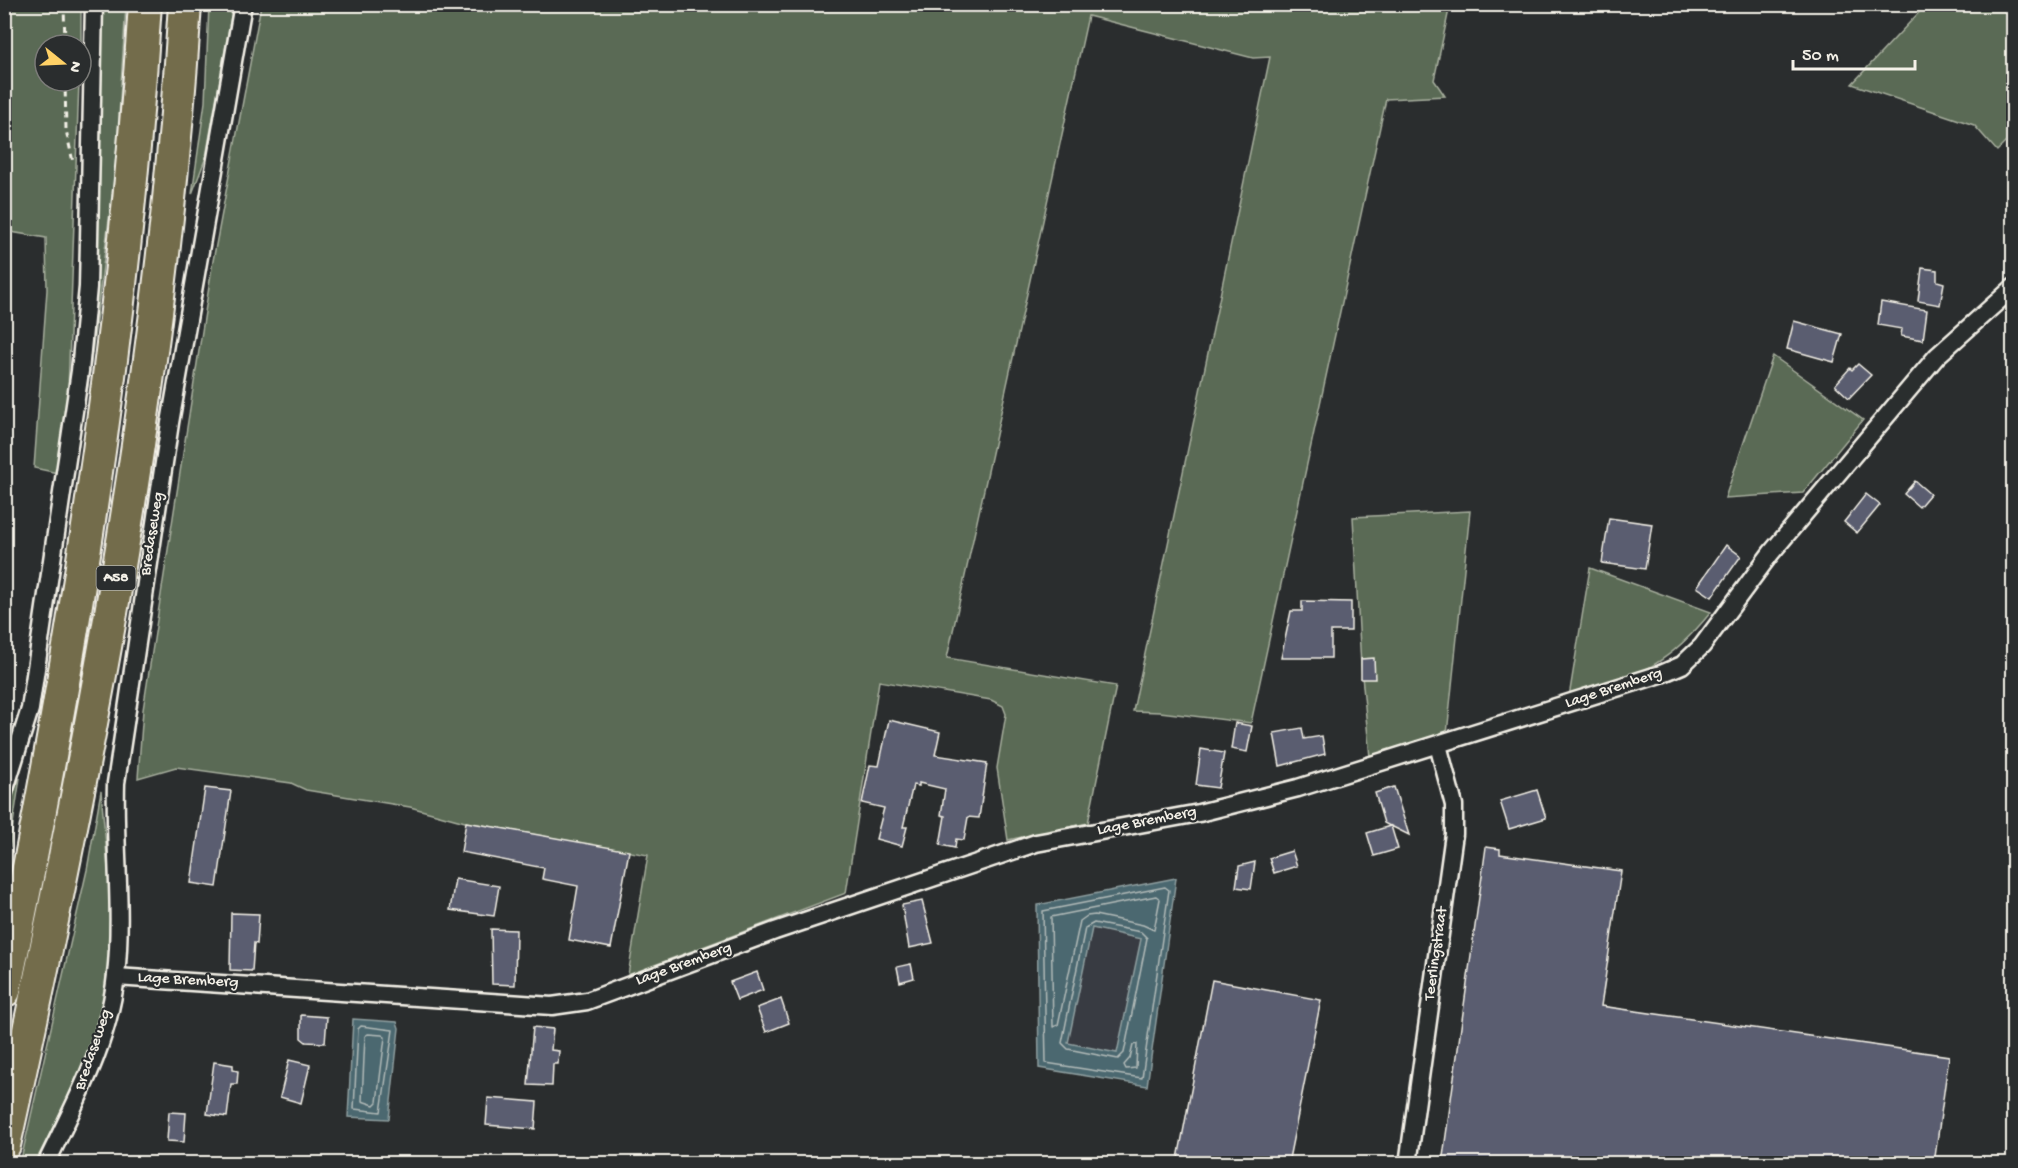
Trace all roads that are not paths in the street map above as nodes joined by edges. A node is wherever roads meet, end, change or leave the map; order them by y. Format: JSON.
{"nodes":[{"id":1,"x":94,"y":4,"type":"edge"},
{"id":2,"x":145,"y":4,"type":"edge"},
{"id":3,"x":185,"y":4,"type":"edge"},
{"id":4,"x":243,"y":4,"type":"edge"},
{"id":5,"x":2013,"y":287,"type":"edge"},
{"id":6,"x":1437,"y":746,"type":"junction"},
{"id":7,"x":4,"y":792,"type":"edge"},
{"id":8,"x":116,"y":977,"type":"junction"},
{"id":9,"x":4,"y":991,"type":"edge"},
{"id":10,"x":4,"y":1145,"type":"edge"},
{"id":11,"x":46,"y":1164,"type":"edge"},
{"id":12,"x":1408,"y":1164,"type":"edge"}],
"edges":[{"from":1,"to":7,"type":"street"},
{"from":2,"to":9,"type":"highway","number":"A58"},
{"from":3,"to":10,"type":"highway","number":"A58"},
{"from":4,"to":8,"type":"street","name":"Bredaseweg"},
{"from":5,"to":6,"type":"street","name":"Lage Bremberg"},
{"from":6,"to":8,"type":"street","name":"Lage Bremberg"},
{"from":6,"to":12,"type":"street","name":"Teerlingstraat"},
{"from":8,"to":11,"type":"street","name":"Bredaseweg"}]}
